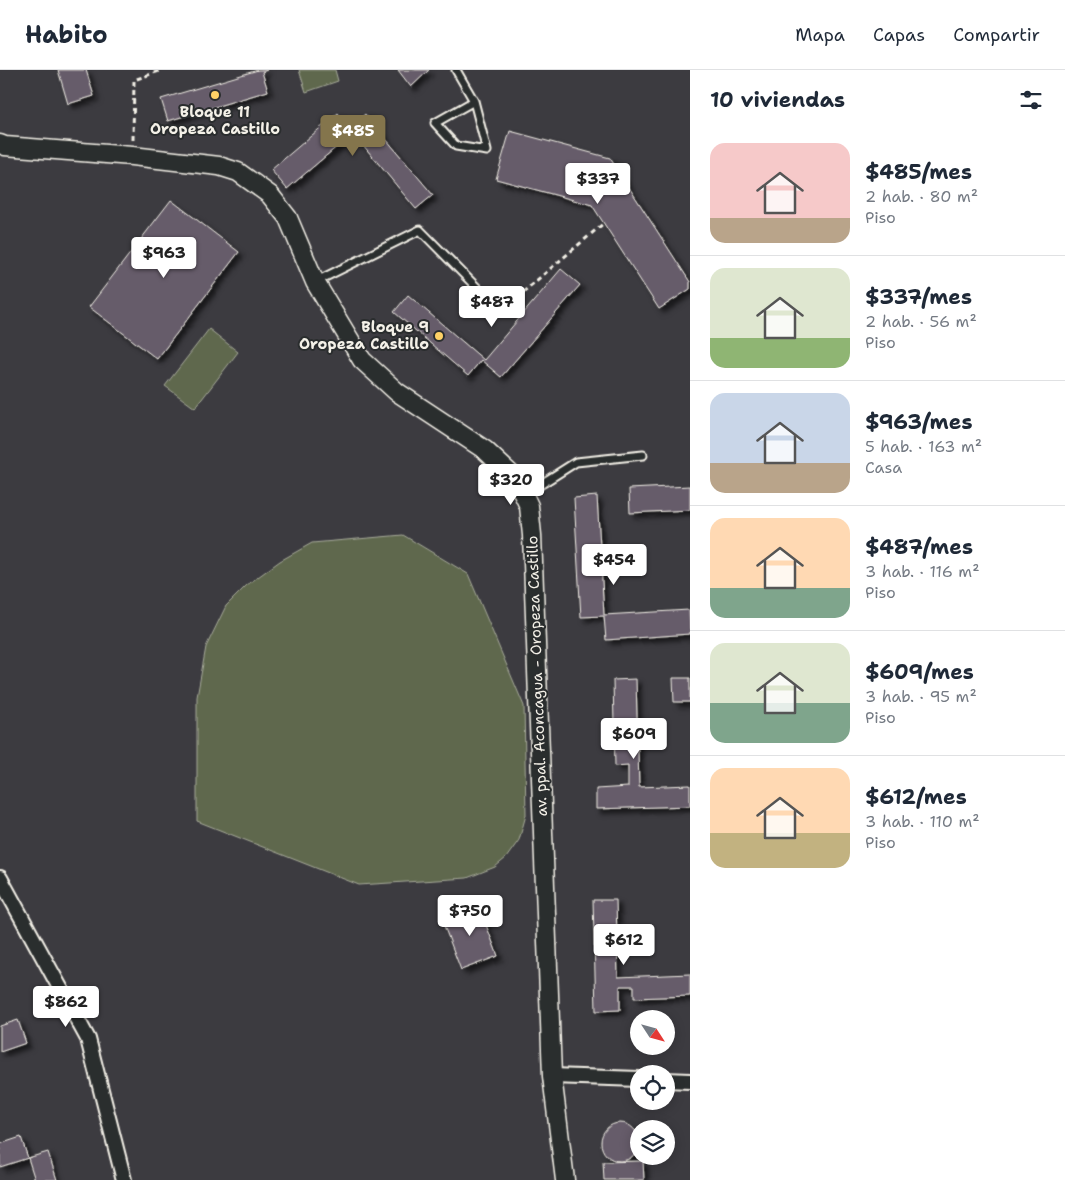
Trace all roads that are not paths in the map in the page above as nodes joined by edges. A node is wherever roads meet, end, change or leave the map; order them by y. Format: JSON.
{"nodes":[{"id":1,"x":456,"y":70,"type":"edge"},
{"id":2,"x":474,"y":101,"type":"junction"},
{"id":3,"x":0,"y":144,"type":"edge"},
{"id":4,"x":315,"y":282,"type":"junction"},
{"id":5,"x":500,"y":311,"type":"road end"},
{"id":6,"x":643,"y":455,"type":"dead end"},
{"id":7,"x":524,"y":495,"type":"junction"},
{"id":8,"x":0,"y":878,"type":"edge"},
{"id":9,"x":552,"y":1076,"type":"junction"},
{"id":10,"x":630,"y":1079,"type":"edge"},
{"id":11,"x":675,"y":1080,"type":"edge"},
{"id":12,"x":690,"y":1081,"type":"edge"},
{"id":13,"x":124,"y":1180,"type":"edge"},
{"id":14,"x":565,"y":1180,"type":"edge"}],
"edges":[{"from":1,"to":2,"type":"lane"},
{"from":2,"to":2,"type":"lane"},
{"from":3,"to":4,"type":"street","name":"av. ppal. Aconcagua - Oropeza Castillo"},
{"from":4,"to":5,"type":"lane"},
{"from":4,"to":7,"type":"street","name":"av. ppal. Aconcagua - Oropeza Castillo"},
{"from":6,"to":7,"type":"lane"},
{"from":7,"to":9,"type":"street","name":"av. ppal. Aconcagua - Oropeza Castillo"},
{"from":8,"to":13,"type":"street"},
{"from":9,"to":10,"type":"street"},
{"from":9,"to":14,"type":"street","name":"av. ppal. Aconcagua - Oropeza Castillo"},
{"from":11,"to":12,"type":"street"}]}
